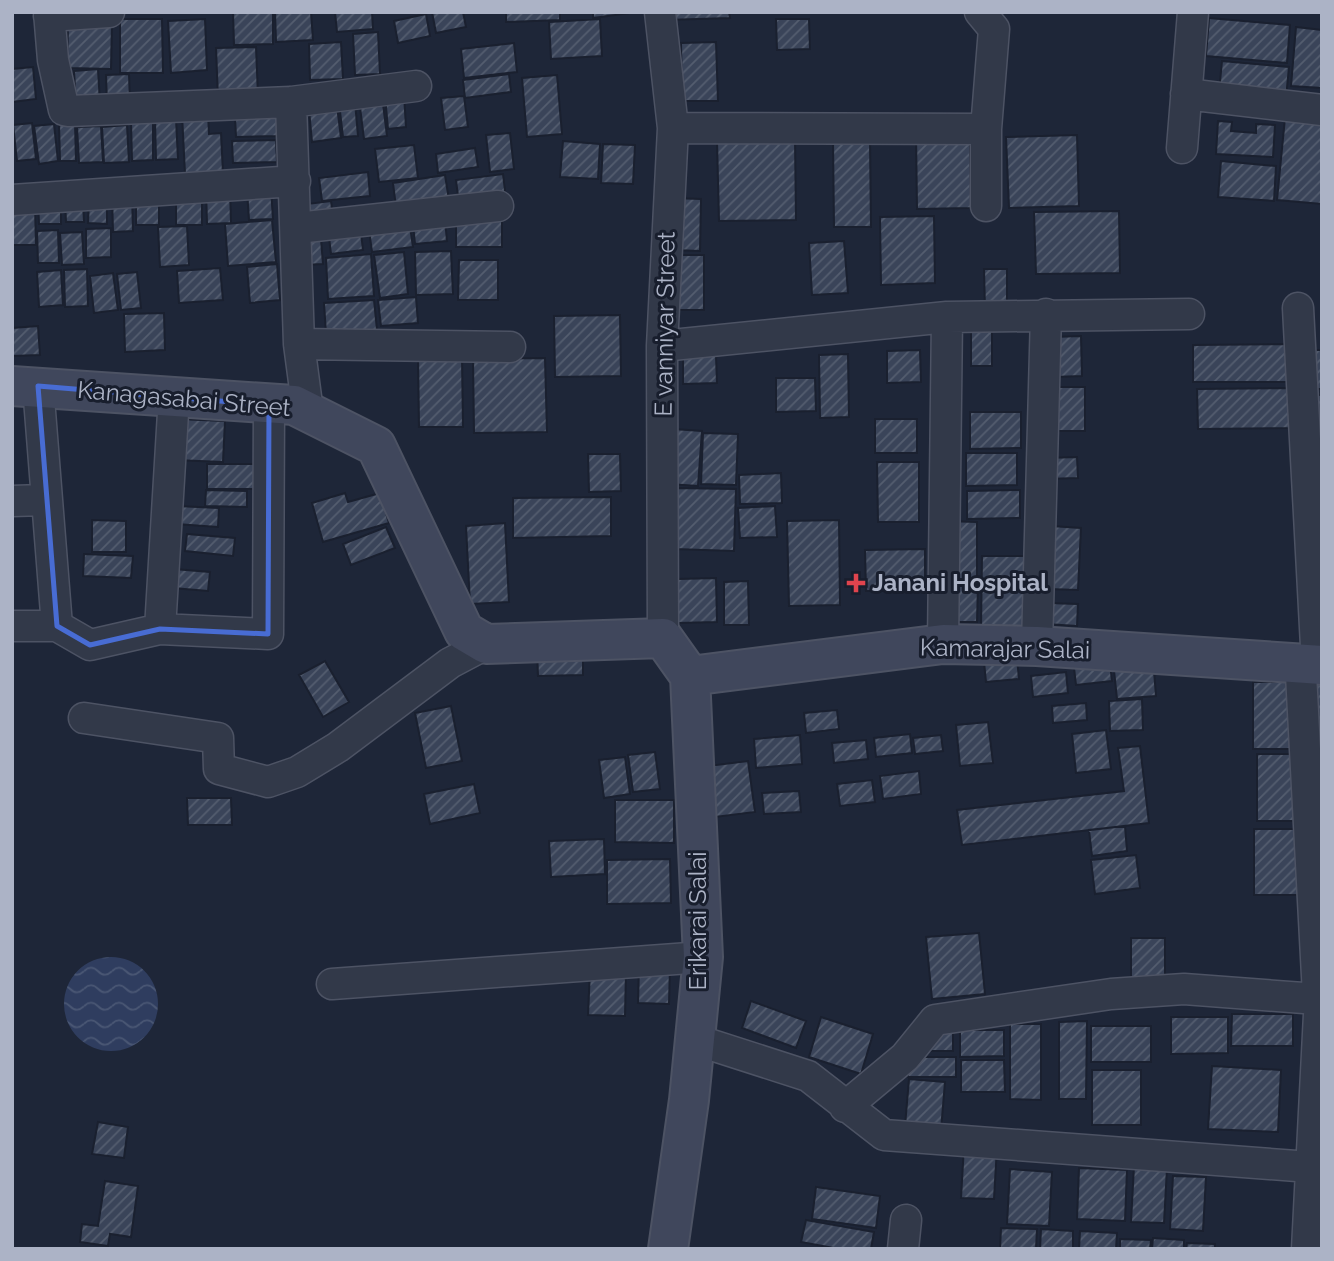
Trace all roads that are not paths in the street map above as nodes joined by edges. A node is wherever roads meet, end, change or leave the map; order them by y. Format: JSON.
{"nodes":[{"id":1,"x":110,"y":12,"type":"edge"},
{"id":2,"x":660,"y":12,"type":"edge"},
{"id":3,"x":980,"y":12,"type":"edge"},
{"id":4,"x":1193,"y":12,"type":"edge"},
{"id":5,"x":49,"y":14,"type":"edge"},
{"id":6,"x":416,"y":86,"type":"dead end"},
{"id":7,"x":1186,"y":94,"type":"junction"},
{"id":8,"x":291,"y":102,"type":"junction"},
{"id":9,"x":1322,"y":110,"type":"edge"},
{"id":10,"x":673,"y":128,"type":"junction"},
{"id":11,"x":986,"y":129,"type":"junction"},
{"id":12,"x":1182,"y":148,"type":"dead end"},
{"id":13,"x":295,"y":181,"type":"junction"},
{"id":14,"x":12,"y":200,"type":"edge"},
{"id":15,"x":498,"y":206,"type":"dead end"},
{"id":16,"x":986,"y":206,"type":"dead end"},
{"id":17,"x":297,"y":228,"type":"junction"},
{"id":18,"x":1298,"y":308,"type":"dead end"},
{"id":19,"x":1046,"y":314,"type":"junction"},
{"id":20,"x":1189,"y":314,"type":"dead end"},
{"id":21,"x":947,"y":317,"type":"junction"},
{"id":22,"x":299,"y":344,"type":"junction"},
{"id":23,"x":662,"y":346,"type":"junction"},
{"id":24,"x":510,"y":347,"type":"dead end"},
{"id":25,"x":25,"y":386,"type":"edge"},
{"id":26,"x":174,"y":396,"type":"junction"},
{"id":27,"x":270,"y":405,"type":"junction"},
{"id":28,"x":308,"y":412,"type":"junction"},
{"id":29,"x":44,"y":500,"type":"junction"},
{"id":30,"x":12,"y":501,"type":"edge"},
{"id":31,"x":12,"y":626,"type":"edge"},
{"id":32,"x":57,"y":626,"type":"junction"},
{"id":33,"x":160,"y":629,"type":"junction"},
{"id":34,"x":663,"y":638,"type":"junction"},
{"id":35,"x":486,"y":644,"type":"junction"},
{"id":36,"x":943,"y":644,"type":"junction"},
{"id":37,"x":1037,"y":646,"type":"junction"},
{"id":38,"x":1314,"y":664,"type":"edge"},
{"id":39,"x":690,"y":676,"type":"junction"},
{"id":40,"x":85,"y":718,"type":"dead end"},
{"id":41,"x":703,"y":957,"type":"junction"},
{"id":42,"x":332,"y":984,"type":"dead end"},
{"id":43,"x":1317,"y":999,"type":"junction"},
{"id":44,"x":693,"y":1039,"type":"junction"},
{"id":45,"x":845,"y":1107,"type":"junction"},
{"id":46,"x":1310,"y":1167,"type":"junction"},
{"id":47,"x":668,"y":1249,"type":"edge"},
{"id":48,"x":1307,"y":1249,"type":"edge"}],
"edges":[{"from":1,"to":5,"type":"street"},
{"from":2,"to":10,"type":"street","name":"E vanniyar Street"},
{"from":3,"to":11,"type":"street"},
{"from":4,"to":7,"type":"street"},
{"from":5,"to":8,"type":"street"},
{"from":6,"to":8,"type":"street"},
{"from":7,"to":9,"type":"street"},
{"from":7,"to":12,"type":"street"},
{"from":8,"to":13,"type":"street"},
{"from":10,"to":11,"type":"street"},
{"from":10,"to":23,"type":"street","name":"E vanniyar Street"},
{"from":11,"to":16,"type":"street"},
{"from":13,"to":14,"type":"street"},
{"from":13,"to":17,"type":"street"},
{"from":15,"to":17,"type":"street"},
{"from":17,"to":22,"type":"street"},
{"from":18,"to":38,"type":"street"},
{"from":19,"to":20,"type":"street"},
{"from":19,"to":21,"type":"street"},
{"from":19,"to":37,"type":"street"},
{"from":21,"to":23,"type":"street"},
{"from":21,"to":36,"type":"street"},
{"from":22,"to":24,"type":"street"},
{"from":22,"to":28,"type":"street"},
{"from":23,"to":34,"type":"street","name":"E vanniyar Street"},
{"from":25,"to":26,"type":"main road","name":"Kanagasabai Street"},
{"from":25,"to":29,"type":"street"},
{"from":26,"to":27,"type":"main road","name":"Kanagasabai Street"},
{"from":26,"to":33,"type":"street"},
{"from":27,"to":28,"type":"main road","name":"Kanagasabai Street"},
{"from":27,"to":33,"type":"street"},
{"from":28,"to":35,"type":"main road","name":"Kanagasabai Street"},
{"from":29,"to":30,"type":"street"},
{"from":29,"to":32,"type":"street"},
{"from":31,"to":32,"type":"street"},
{"from":32,"to":33,"type":"street"},
{"from":34,"to":35,"type":"main road"},
{"from":34,"to":39,"type":"main road"},
{"from":35,"to":40,"type":"street"},
{"from":36,"to":37,"type":"main road","name":"Kamarajar Salai"},
{"from":36,"to":39,"type":"main road","name":"Kamarajar Salai"},
{"from":37,"to":38,"type":"main road","name":"Kamarajar Salai"},
{"from":38,"to":43,"type":"street"},
{"from":39,"to":41,"type":"main road","name":"Erikarai Salai"},
{"from":41,"to":42,"type":"street"},
{"from":41,"to":44,"type":"main road","name":"Erikarai Salai"},
{"from":43,"to":45,"type":"street"},
{"from":43,"to":46,"type":"street"},
{"from":44,"to":45,"type":"street"},
{"from":44,"to":47,"type":"main road","name":"Erikarai Salai"},
{"from":45,"to":46,"type":"street"},
{"from":46,"to":48,"type":"street"}]}
